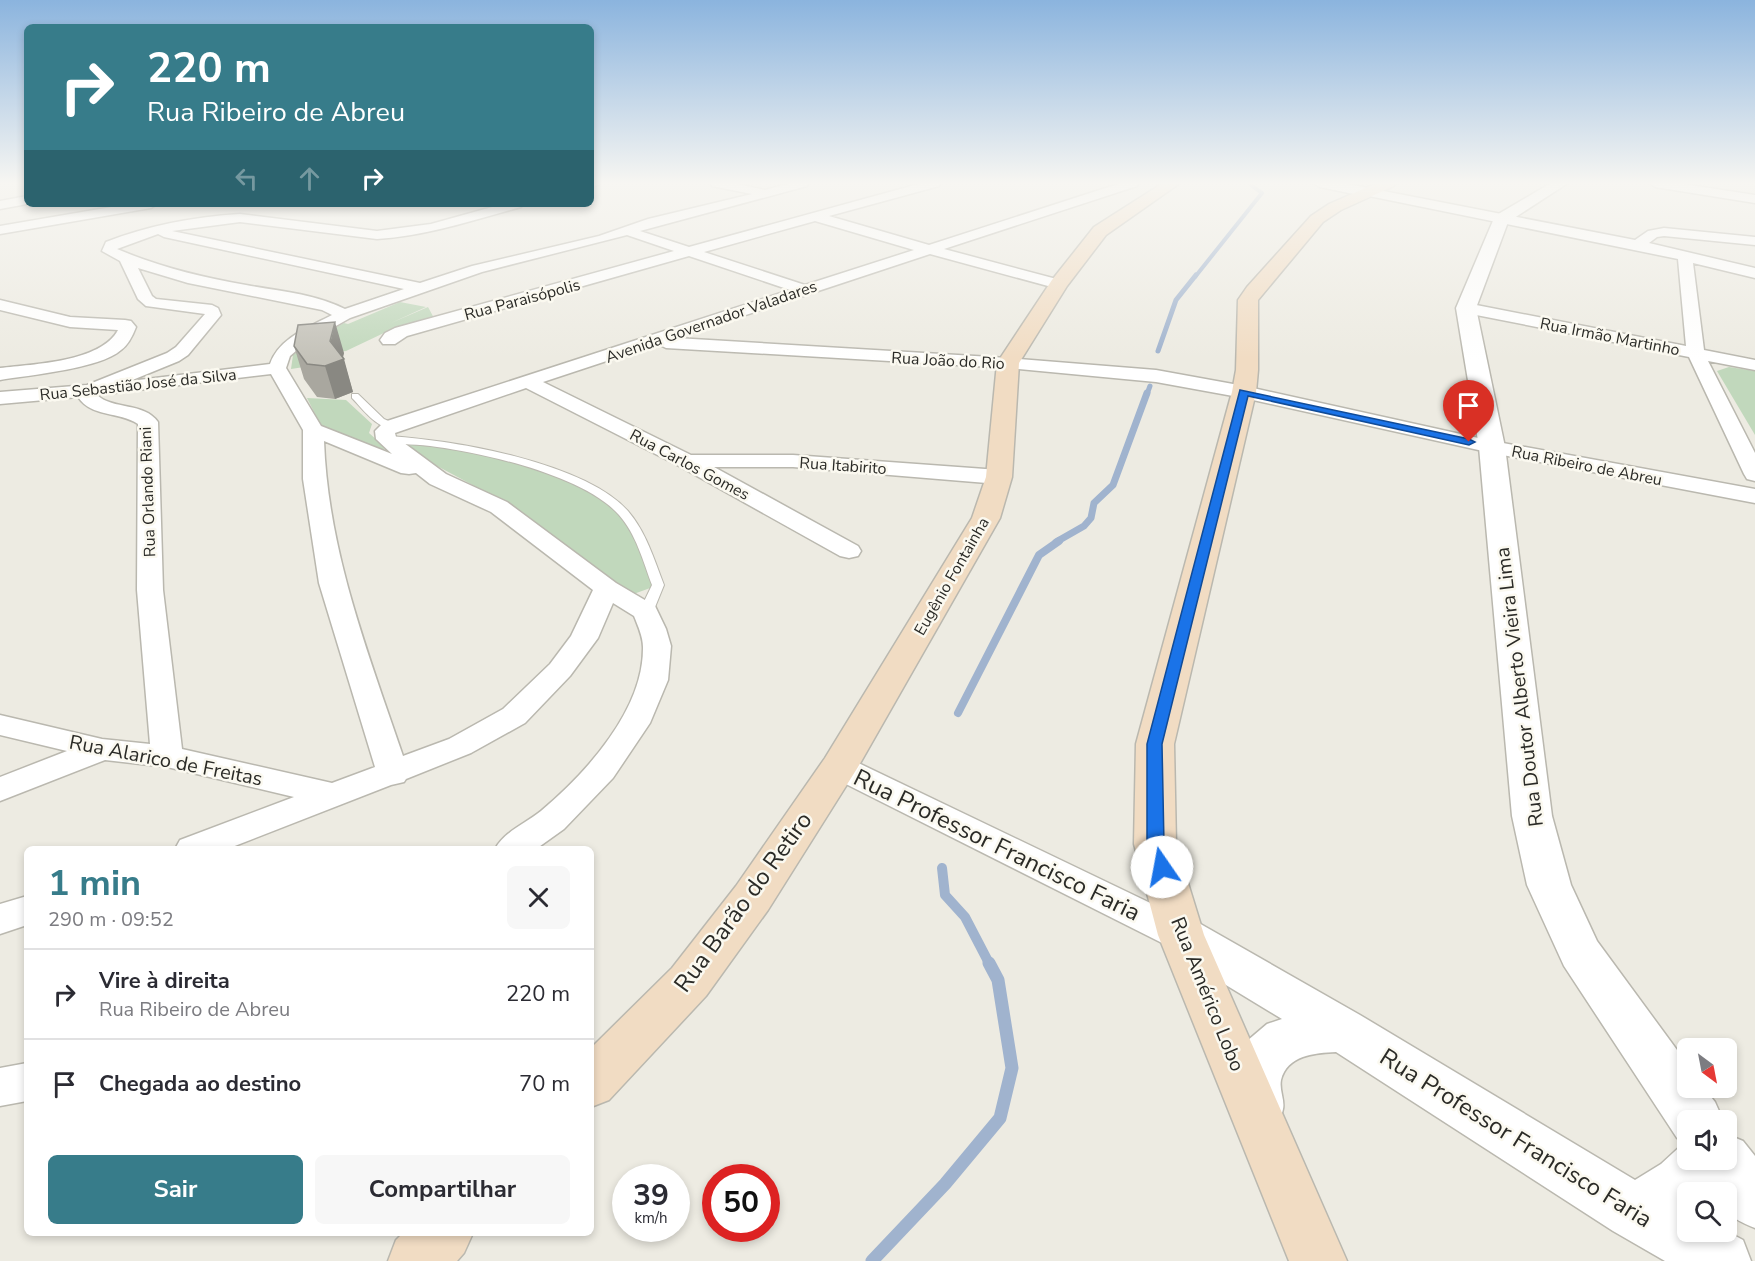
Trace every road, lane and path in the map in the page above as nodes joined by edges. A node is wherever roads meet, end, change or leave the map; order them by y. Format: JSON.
{"nodes":[{"id":1,"x":120,"y":242,"type":"edge"},
{"id":2,"x":204,"y":242,"type":"edge"},
{"id":3,"x":584,"y":242,"type":"edge"},
{"id":4,"x":661,"y":242,"type":"edge"},
{"id":5,"x":729,"y":242,"type":"edge"},
{"id":6,"x":902,"y":242,"type":"edge"},
{"id":7,"x":948,"y":242,"type":"edge"},
{"id":8,"x":1090,"y":242,"type":"edge"},
{"id":9,"x":1298,"y":242,"type":"edge"},
{"id":10,"x":1492,"y":242,"type":"edge"},
{"id":11,"x":1621,"y":242,"type":"edge"},
{"id":12,"x":1642,"y":242,"type":"edge"},
{"id":13,"x":1638,"y":245,"type":"junction"},
{"id":14,"x":926,"y":249,"type":"junction"},
{"id":15,"x":693,"y":252,"type":"junction"},
{"id":16,"x":1684,"y":255,"type":"junction"},
{"id":17,"x":127,"y":261,"type":"junction"},
{"id":18,"x":1755,"y":273,"type":"edge"},
{"id":19,"x":1059,"y":284,"type":"junction"},
{"id":20,"x":421,"y":288,"type":"junction"},
{"id":21,"x":804,"y":290,"type":"junction"},
{"id":22,"x":0,"y":305,"type":"edge"},
{"id":23,"x":1466,"y":308,"type":"junction"},
{"id":24,"x":344,"y":315,"type":"junction"},
{"id":25,"x":389,"y":340,"type":"dead end"},
{"id":26,"x":650,"y":342,"type":"junction"},
{"id":27,"x":1695,"y":352,"type":"junction"},
{"id":28,"x":1008,"y":363,"type":"junction"},
{"id":29,"x":1755,"y":365,"type":"edge"},
{"id":30,"x":277,"y":368,"type":"junction"},
{"id":31,"x":0,"y":374,"type":"edge"},
{"id":32,"x":528,"y":382,"type":"junction"},
{"id":33,"x":90,"y":390,"type":"junction"},
{"id":34,"x":1244,"y":392,"type":"junction"},
{"id":35,"x":355,"y":396,"type":"dead end"},
{"id":36,"x":0,"y":398,"type":"edge"},
{"id":37,"x":313,"y":430,"type":"junction"},
{"id":38,"x":389,"y":432,"type":"junction"},
{"id":39,"x":1492,"y":447,"type":"junction"},
{"id":40,"x":687,"y":461,"type":"junction"},
{"id":41,"x":1755,"y":474,"type":"edge"},
{"id":42,"x":999,"y":477,"type":"junction"},
{"id":43,"x":438,"y":479,"type":"junction"},
{"id":44,"x":1755,"y":496,"type":"edge"},
{"id":45,"x":849,"y":551,"type":"dead end"},
{"id":46,"x":607,"y":588,"type":"junction"},
{"id":47,"x":646,"y":612,"type":"junction"},
{"id":48,"x":0,"y":725,"type":"edge"},
{"id":49,"x":102,"y":749,"type":"junction"},
{"id":50,"x":167,"y":756,"type":"junction"},
{"id":51,"x":839,"y":767,"type":"junction"},
{"id":52,"x":393,"y":774,"type":"junction"},
{"id":53,"x":0,"y":790,"type":"edge"},
{"id":54,"x":331,"y":794,"type":"junction"},
{"id":55,"x":200,"y":846,"type":"edge"},
{"id":56,"x":516,"y":846,"type":"edge"},
{"id":57,"x":24,"y":910,"type":"edge"},
{"id":58,"x":0,"y":919,"type":"edge"},
{"id":59,"x":1181,"y":935,"type":"junction"},
{"id":60,"x":1343,"y":1030,"type":"junction"},
{"id":61,"x":594,"y":1080,"type":"edge"},
{"id":62,"x":24,"y":1083,"type":"edge"},
{"id":63,"x":0,"y":1087,"type":"edge"},
{"id":64,"x":1689,"y":1110,"type":"edge"},
{"id":65,"x":1257,"y":1112,"type":"junction"},
{"id":66,"x":1697,"y":1170,"type":"edge"},
{"id":67,"x":1732,"y":1170,"type":"edge"},
{"id":68,"x":1755,"y":1200,"type":"edge"},
{"id":69,"x":1632,"y":1212,"type":"junction"},
{"id":70,"x":441,"y":1236,"type":"edge"},
{"id":71,"x":417,"y":1261,"type":"edge"},
{"id":72,"x":1318,"y":1261,"type":"edge"},
{"id":73,"x":1722,"y":1261,"type":"edge"}],
"edges":[{"from":1,"to":17,"type":"street"},
{"from":2,"to":20,"type":"street"},
{"from":3,"to":20,"type":"street"},
{"from":4,"to":15,"type":"street"},
{"from":5,"to":15,"type":"street","name":"Rua Paraisópolis"},
{"from":6,"to":14,"type":"street"},
{"from":7,"to":14,"type":"street","name":"Avenida Governador Valadares"},
{"from":8,"to":19,"type":"main road","name":"Eugênio Fontainha"},
{"from":9,"to":34,"type":"main road","name":"Rua Américo Lobo"},
{"from":10,"to":23,"type":"street"},
{"from":11,"to":13,"type":"street"},
{"from":12,"to":13,"type":"street"},
{"from":13,"to":16,"type":"street"},
{"from":14,"to":19,"type":"street"},
{"from":14,"to":21,"type":"street","name":"Avenida Governador Valadares"},
{"from":15,"to":21,"type":"street"},
{"from":15,"to":25,"type":"street","name":"Rua Paraisópolis"},
{"from":16,"to":18,"type":"street"},
{"from":16,"to":27,"type":"street"},
{"from":17,"to":24,"type":"street"},
{"from":17,"to":33,"type":"street"},
{"from":19,"to":28,"type":"main road","name":"Eugênio Fontainha"},
{"from":20,"to":24,"type":"street"},
{"from":21,"to":26,"type":"street","name":"Avenida Governador Valadares"},
{"from":22,"to":31,"type":"street"},
{"from":23,"to":27,"type":"street","name":"Rua Irmão Martinho"},
{"from":23,"to":39,"type":"street","name":"Rua Doutor Alberto Vieira Lima"},
{"from":24,"to":30,"type":"street"},
{"from":26,"to":28,"type":"street","name":"Rua João do Rio"},
{"from":26,"to":32,"type":"street","name":"Avenida Governador Valadares"},
{"from":27,"to":29,"type":"street","name":"Rua Irmão Martinho"},
{"from":27,"to":41,"type":"street"},
{"from":28,"to":34,"type":"street","name":"Rua João do Rio"},
{"from":28,"to":42,"type":"main road","name":"Eugênio Fontainha"},
{"from":30,"to":33,"type":"street","name":"Rua Sebastião José da Silva"},
{"from":30,"to":37,"type":"street"},
{"from":32,"to":38,"type":"street","name":"Avenida Governador Valadares"},
{"from":32,"to":40,"type":"street","name":"Rua Carlos Gomes"},
{"from":33,"to":36,"type":"street","name":"Rua Sebastião José da Silva"},
{"from":33,"to":50,"type":"street","name":"Rua Orlando Riani"},
{"from":34,"to":39,"type":"street","name":"Rua Ribeiro de Abreu"},
{"from":34,"to":59,"type":"main road","name":"Rua Américo Lobo"},
{"from":35,"to":38,"type":"lane"},
{"from":37,"to":43,"type":"street"},
{"from":37,"to":52,"type":"street"},
{"from":38,"to":43,"type":"street"},
{"from":38,"to":47,"type":"lane"},
{"from":39,"to":44,"type":"street","name":"Rua Ribeiro de Abreu"},
{"from":39,"to":64,"type":"street","name":"Rua Doutor Alberto Vieira Lima"},
{"from":40,"to":42,"type":"street","name":"Rua Itabirito"},
{"from":40,"to":45,"type":"street","name":"Rua Carlos Gomes"},
{"from":42,"to":51,"type":"main road","name":"Eugênio Fontainha"},
{"from":43,"to":46,"type":"street"},
{"from":46,"to":47,"type":"street"},
{"from":46,"to":52,"type":"street"},
{"from":47,"to":56,"type":"street"},
{"from":48,"to":49,"type":"street","name":"Rua Alarico de Freitas"},
{"from":49,"to":50,"type":"street","name":"Rua Alarico de Freitas"},
{"from":49,"to":53,"type":"street"},
{"from":50,"to":54,"type":"street","name":"Rua Alarico de Freitas"},
{"from":51,"to":59,"type":"street","name":"Rua Professor Francisco Faria"},
{"from":51,"to":61,"type":"main road","name":"Rua Barão do Retiro"},
{"from":52,"to":54,"type":"street"},
{"from":54,"to":55,"type":"street"},
{"from":57,"to":58,"type":"street"},
{"from":59,"to":60,"type":"street","name":"Rua Professor Francisco Faria"},
{"from":59,"to":65,"type":"main road","name":"Rua Américo Lobo"},
{"from":60,"to":65,"type":"street"},
{"from":60,"to":69,"type":"street","name":"Rua Professor Francisco Faria"},
{"from":62,"to":63,"type":"street"},
{"from":65,"to":72,"type":"main road","name":"Rua Américo Lobo"},
{"from":66,"to":69,"type":"street"},
{"from":67,"to":68,"type":"street"},
{"from":69,"to":73,"type":"street","name":"Rua Professor Francisco Faria"},
{"from":70,"to":71,"type":"main road"}]}
